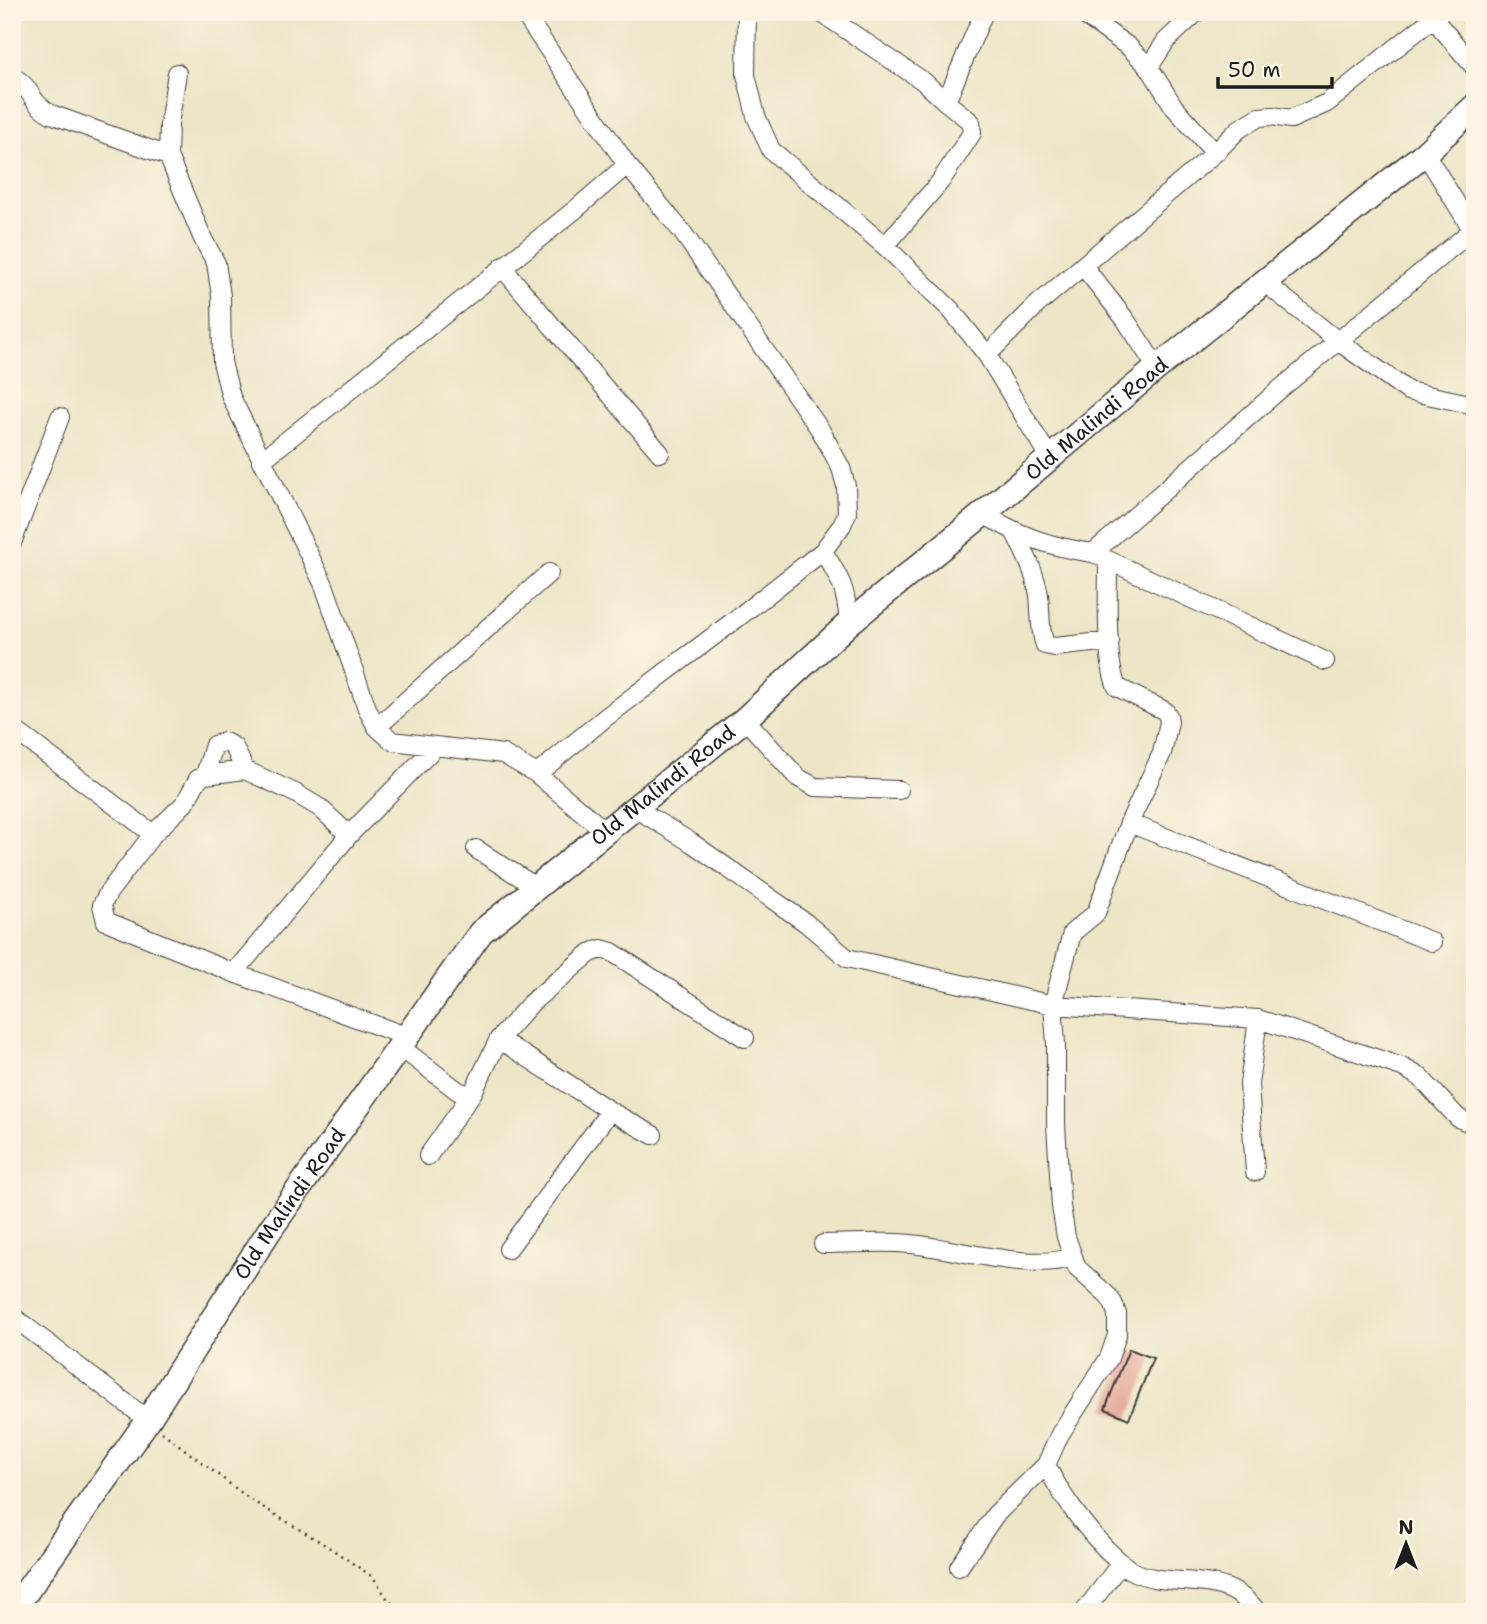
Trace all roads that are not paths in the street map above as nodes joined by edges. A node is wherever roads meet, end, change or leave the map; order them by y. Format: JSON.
{"nodes":[{"id":1,"x":523,"y":12,"type":"edge"},
{"id":2,"x":747,"y":12,"type":"edge"},
{"id":3,"x":820,"y":12,"type":"edge"},
{"id":4,"x":984,"y":12,"type":"edge"},
{"id":5,"x":1080,"y":12,"type":"edge"},
{"id":6,"x":1197,"y":12,"type":"edge"},
{"id":7,"x":1437,"y":15,"type":"edge"},
{"id":8,"x":1149,"y":67,"type":"junction"},
{"id":9,"x":1475,"y":68,"type":"edge"},
{"id":10,"x":177,"y":73,"type":"dead end"},
{"id":11,"x":15,"y":78,"type":"dead end"},
{"id":12,"x":946,"y":102,"type":"junction"},
{"id":13,"x":1475,"y":106,"type":"edge"},
{"id":14,"x":1215,"y":153,"type":"junction"},
{"id":15,"x":1425,"y":153,"type":"junction"},
{"id":16,"x":168,"y":156,"type":"junction"},
{"id":17,"x":626,"y":165,"type":"junction"},
{"id":18,"x":1474,"y":231,"type":"edge"},
{"id":19,"x":886,"y":246,"type":"junction"},
{"id":20,"x":502,"y":267,"type":"junction"},
{"id":21,"x":1084,"y":267,"type":"junction"},
{"id":22,"x":1264,"y":282,"type":"junction"},
{"id":23,"x":1338,"y":341,"type":"junction"},
{"id":24,"x":987,"y":355,"type":"junction"},
{"id":25,"x":1157,"y":368,"type":"junction"},
{"id":26,"x":1475,"y":405,"type":"edge"},
{"id":27,"x":60,"y":417,"type":"dead end"},
{"id":28,"x":660,"y":453,"type":"dead end"},
{"id":29,"x":1049,"y":457,"type":"junction"},
{"id":30,"x":261,"y":461,"type":"junction"},
{"id":31,"x":984,"y":514,"type":"junction"},
{"id":32,"x":1015,"y":533,"type":"junction"},
{"id":33,"x":12,"y":543,"type":"edge"},
{"id":34,"x":823,"y":551,"type":"junction"},
{"id":35,"x":1100,"y":557,"type":"junction"},
{"id":36,"x":549,"y":573,"type":"dead end"},
{"id":37,"x":849,"y":624,"type":"junction"},
{"id":38,"x":1110,"y":641,"type":"junction"},
{"id":39,"x":1325,"y":661,"type":"dead end"},
{"id":40,"x":745,"y":719,"type":"junction"},
{"id":41,"x":377,"y":727,"type":"junction"},
{"id":42,"x":12,"y":728,"type":"edge"},
{"id":43,"x":436,"y":746,"type":"junction"},
{"id":44,"x":245,"y":770,"type":"junction"},
{"id":45,"x":537,"y":774,"type":"junction"},
{"id":46,"x":205,"y":775,"type":"junction"},
{"id":47,"x":899,"y":790,"type":"dead end"},
{"id":48,"x":635,"y":808,"type":"junction"},
{"id":49,"x":1129,"y":823,"type":"junction"},
{"id":50,"x":605,"y":831,"type":"junction"},
{"id":51,"x":153,"y":834,"type":"junction"},
{"id":52,"x":349,"y":835,"type":"junction"},
{"id":53,"x":476,"y":849,"type":"dead end"},
{"id":54,"x":536,"y":887,"type":"junction"},
{"id":55,"x":1432,"y":942,"type":"dead end"},
{"id":56,"x":234,"y":972,"type":"junction"},
{"id":57,"x":1053,"y":1005,"type":"junction"},
{"id":58,"x":1258,"y":1019,"type":"junction"},
{"id":59,"x":745,"y":1038,"type":"dead end"},
{"id":60,"x":499,"y":1039,"type":"junction"},
{"id":61,"x":404,"y":1042,"type":"junction"},
{"id":62,"x":473,"y":1092,"type":"junction"},
{"id":63,"x":610,"y":1111,"type":"junction"},
{"id":64,"x":1475,"y":1125,"type":"edge"},
{"id":65,"x":653,"y":1135,"type":"dead end"},
{"id":66,"x":428,"y":1156,"type":"dead end"},
{"id":67,"x":1255,"y":1172,"type":"dead end"},
{"id":68,"x":823,"y":1244,"type":"dead end"},
{"id":69,"x":508,"y":1249,"type":"dead end"},
{"id":70,"x":1072,"y":1257,"type":"junction"},
{"id":71,"x":12,"y":1315,"type":"edge"},
{"id":72,"x":148,"y":1420,"type":"junction"},
{"id":73,"x":1046,"y":1465,"type":"junction"},
{"id":74,"x":1121,"y":1563,"type":"junction"},
{"id":75,"x":959,"y":1567,"type":"dead end"},
{"id":76,"x":12,"y":1612,"type":"edge"},
{"id":77,"x":1084,"y":1612,"type":"edge"},
{"id":78,"x":1258,"y":1612,"type":"edge"}],
"edges":[{"from":1,"to":17,"type":"street"},
{"from":2,"to":19,"type":"street"},
{"from":3,"to":12,"type":"street"},
{"from":4,"to":12,"type":"street"},
{"from":5,"to":8,"type":"street"},
{"from":6,"to":8,"type":"street"},
{"from":7,"to":9,"type":"street"},
{"from":7,"to":14,"type":"street"},
{"from":8,"to":14,"type":"street"},
{"from":10,"to":16,"type":"street"},
{"from":11,"to":16,"type":"street"},
{"from":12,"to":19,"type":"street"},
{"from":13,"to":15,"type":"main road","name":"Old Malindi Road"},
{"from":14,"to":21,"type":"street"},
{"from":15,"to":18,"type":"street"},
{"from":15,"to":22,"type":"main road","name":"Old Malindi Road"},
{"from":16,"to":30,"type":"street"},
{"from":17,"to":20,"type":"street"},
{"from":17,"to":34,"type":"street"},
{"from":18,"to":23,"type":"street"},
{"from":19,"to":24,"type":"street"},
{"from":20,"to":28,"type":"street"},
{"from":20,"to":30,"type":"street"},
{"from":21,"to":24,"type":"street"},
{"from":21,"to":25,"type":"street"},
{"from":22,"to":23,"type":"street"},
{"from":22,"to":25,"type":"main road","name":"Old Malindi Road"},
{"from":23,"to":26,"type":"street"},
{"from":23,"to":35,"type":"street"},
{"from":24,"to":29,"type":"street"},
{"from":25,"to":29,"type":"main road","name":"Old Malindi Road"},
{"from":27,"to":33,"type":"street"},
{"from":29,"to":31,"type":"main road","name":"Old Malindi Road"},
{"from":30,"to":41,"type":"street"},
{"from":31,"to":32,"type":"street"},
{"from":31,"to":37,"type":"main road","name":"Old Malindi Road"},
{"from":32,"to":35,"type":"street"},
{"from":32,"to":38,"type":"street"},
{"from":34,"to":37,"type":"street"},
{"from":34,"to":45,"type":"street"},
{"from":35,"to":38,"type":"street"},
{"from":35,"to":39,"type":"street"},
{"from":36,"to":41,"type":"street"},
{"from":37,"to":40,"type":"main road","name":"Old Malindi Road"},
{"from":38,"to":49,"type":"street"},
{"from":40,"to":47,"type":"street"},
{"from":40,"to":48,"type":"main road","name":"Old Malindi Road"},
{"from":41,"to":43,"type":"street"},
{"from":42,"to":51,"type":"street"},
{"from":43,"to":45,"type":"street"},
{"from":43,"to":52,"type":"street"},
{"from":44,"to":46,"type":"street"},
{"from":44,"to":46,"type":"street"},
{"from":44,"to":52,"type":"street"},
{"from":45,"to":50,"type":"street"},
{"from":46,"to":51,"type":"street"},
{"from":48,"to":50,"type":"main road","name":"Old Malindi Road"},
{"from":48,"to":57,"type":"street"},
{"from":49,"to":55,"type":"street"},
{"from":49,"to":57,"type":"street"},
{"from":50,"to":54,"type":"main road","name":"Old Malindi Road"},
{"from":51,"to":56,"type":"street"},
{"from":52,"to":56,"type":"street"},
{"from":53,"to":54,"type":"street"},
{"from":54,"to":61,"type":"main road","name":"Old Malindi Road"},
{"from":56,"to":61,"type":"street"},
{"from":57,"to":58,"type":"street"},
{"from":57,"to":70,"type":"street"},
{"from":58,"to":64,"type":"street"},
{"from":58,"to":67,"type":"street"},
{"from":59,"to":60,"type":"street"},
{"from":60,"to":62,"type":"street"},
{"from":60,"to":63,"type":"street"},
{"from":61,"to":62,"type":"street"},
{"from":61,"to":72,"type":"main road","name":"Old Malindi Road"},
{"from":62,"to":66,"type":"street"},
{"from":63,"to":65,"type":"street"},
{"from":63,"to":69,"type":"street"},
{"from":68,"to":70,"type":"street"},
{"from":70,"to":73,"type":"street"},
{"from":71,"to":72,"type":"street"},
{"from":72,"to":76,"type":"main road","name":"Old Malindi Road"},
{"from":73,"to":74,"type":"street"},
{"from":73,"to":75,"type":"street"},
{"from":74,"to":77,"type":"street"},
{"from":74,"to":78,"type":"street"}]}
